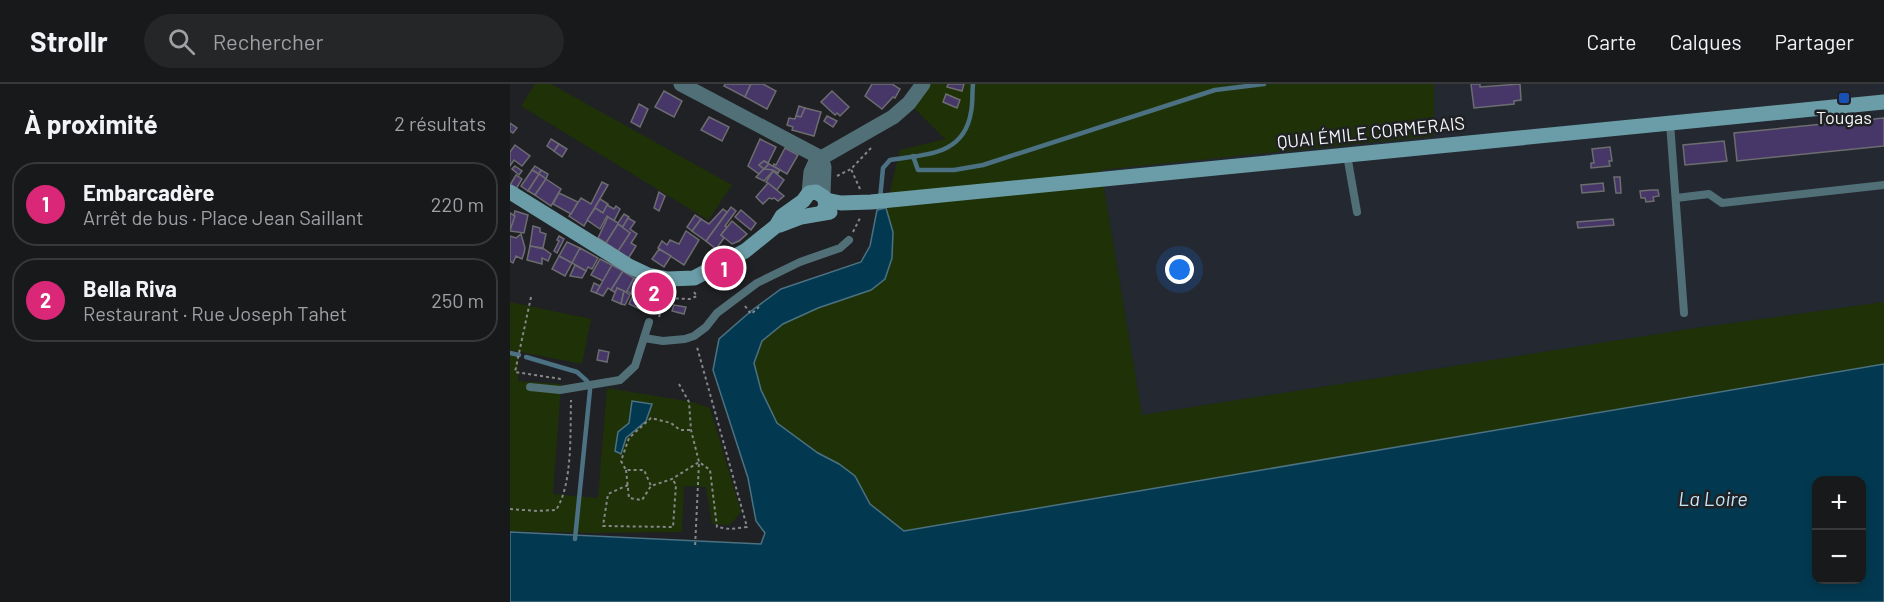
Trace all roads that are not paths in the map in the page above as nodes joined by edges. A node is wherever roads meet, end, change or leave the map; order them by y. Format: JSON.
{"nodes":[{"id":1,"x":681,"y":84,"type":"edge"},
{"id":2,"x":923,"y":84,"type":"edge"},
{"id":3,"x":1884,"y":102,"type":"edge"},
{"id":4,"x":1670,"y":123,"type":"junction"},
{"id":5,"x":1347,"y":155,"type":"junction"},
{"id":6,"x":821,"y":158,"type":"junction"},
{"id":7,"x":1884,"y":185,"type":"edge"},
{"id":8,"x":510,"y":192,"type":"edge"},
{"id":9,"x":1676,"y":198,"type":"junction"},
{"id":10,"x":815,"y":203,"type":"junction"},
{"id":11,"x":1357,"y":212,"type":"dead end"},
{"id":12,"x":849,"y":240,"type":"dead end"},
{"id":13,"x":1684,"y":313,"type":"dead end"},
{"id":14,"x":652,"y":323,"type":"road end"},
{"id":15,"x":644,"y":338,"type":"junction"},
{"id":16,"x":530,"y":387,"type":"dead end"}],
"edges":[{"from":1,"to":6,"type":"street"},
{"from":2,"to":6,"type":"street"},
{"from":3,"to":4,"type":"street","name":"QUAI ÉMILE CORMERAIS"},
{"from":4,"to":5,"type":"street","name":"QUAI ÉMILE CORMERAIS"},
{"from":4,"to":9,"type":"lane"},
{"from":5,"to":10,"type":"street","name":"QUAI ÉMILE CORMERAIS"},
{"from":5,"to":11,"type":"lane"},
{"from":6,"to":10,"type":"street"},
{"from":7,"to":9,"type":"lane"},
{"from":8,"to":10,"type":"street"},
{"from":9,"to":13,"type":"lane"},
{"from":12,"to":15,"type":"lane"},
{"from":14,"to":15,"type":"lane"},
{"from":15,"to":16,"type":"lane"}]}
